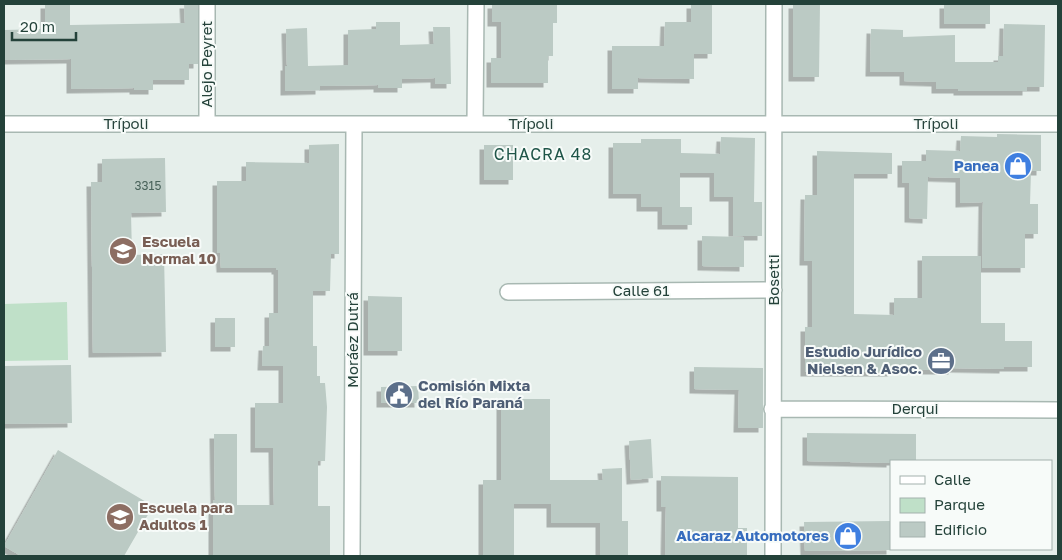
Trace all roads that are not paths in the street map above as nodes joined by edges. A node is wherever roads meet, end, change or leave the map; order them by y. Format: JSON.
{"nodes":[{"id":1,"x":207,"y":4,"type":"edge"},
{"id":2,"x":476,"y":4,"type":"edge"},
{"id":3,"x":774,"y":4,"type":"edge"},
{"id":4,"x":4,"y":124,"type":"edge"},
{"id":5,"x":207,"y":124,"type":"junction"},
{"id":6,"x":354,"y":124,"type":"junction"},
{"id":7,"x":475,"y":124,"type":"junction"},
{"id":8,"x":774,"y":124,"type":"junction"},
{"id":9,"x":1058,"y":124,"type":"edge"},
{"id":10,"x":774,"y":290,"type":"junction"},
{"id":11,"x":508,"y":292,"type":"dead end"},
{"id":12,"x":772,"y":409,"type":"junction"},
{"id":13,"x":1058,"y":410,"type":"edge"},
{"id":14,"x":352,"y":556,"type":"edge"},
{"id":15,"x":773,"y":556,"type":"edge"}],
"edges":[{"from":1,"to":5,"type":"street","name":"Alejo Peyret"},
{"from":2,"to":7,"type":"street"},
{"from":3,"to":8,"type":"street","name":"Bosetti"},
{"from":4,"to":5,"type":"street","name":"Trípoli"},
{"from":5,"to":6,"type":"street","name":"Trípoli"},
{"from":6,"to":7,"type":"street","name":"Trípoli"},
{"from":6,"to":14,"type":"street","name":"Moráez Dutrá"},
{"from":7,"to":8,"type":"street","name":"Trípoli"},
{"from":8,"to":9,"type":"street","name":"Trípoli"},
{"from":8,"to":10,"type":"street","name":"Bosetti"},
{"from":10,"to":11,"type":"street","name":"Calle 61"},
{"from":10,"to":12,"type":"street","name":"Bosetti"},
{"from":12,"to":13,"type":"street","name":"Derqui"},
{"from":12,"to":15,"type":"street","name":"Bosetti"}]}
